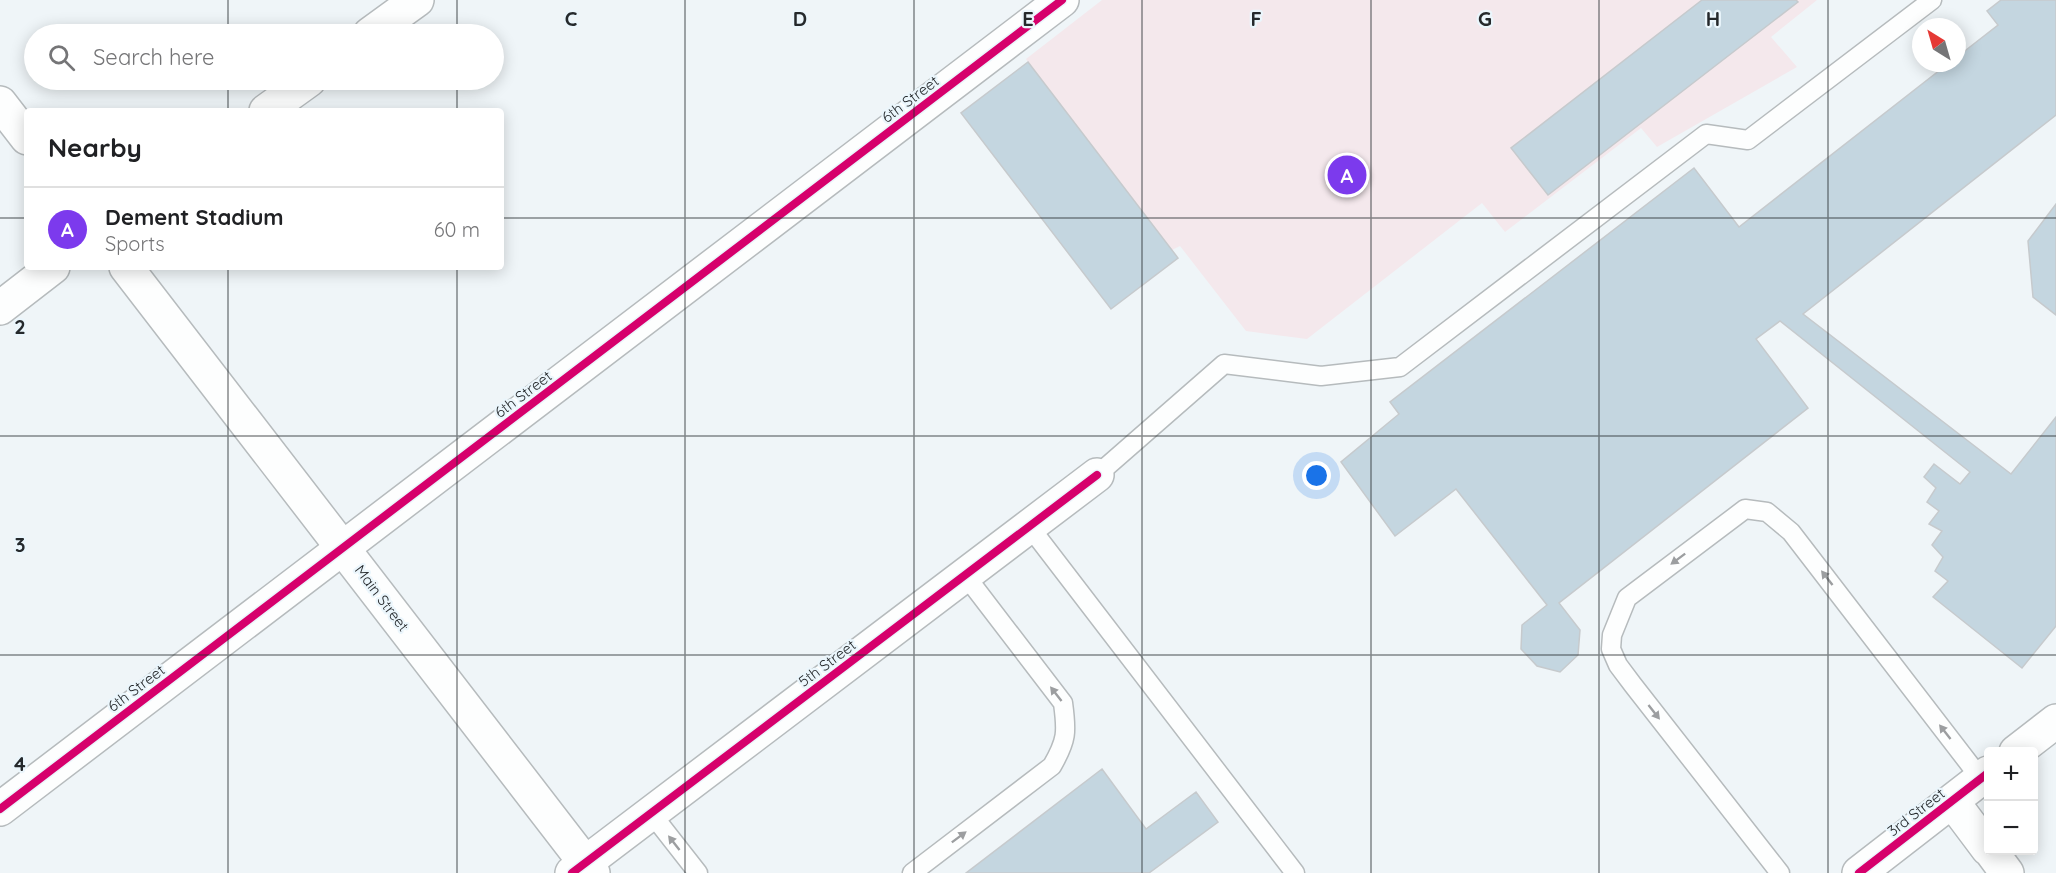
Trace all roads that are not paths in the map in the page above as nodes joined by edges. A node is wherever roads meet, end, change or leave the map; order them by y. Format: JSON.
{"nodes":[{"id":1,"x":417,"y":0,"type":"edge"},
{"id":2,"x":1062,"y":0,"type":"edge"},
{"id":3,"x":1932,"y":0,"type":"edge"},
{"id":4,"x":384,"y":24,"type":"edge"},
{"id":5,"x":295,"y":90,"type":"edge"},
{"id":6,"x":0,"y":103,"type":"edge"},
{"id":7,"x":270,"y":108,"type":"edge"},
{"id":8,"x":24,"y":134,"type":"edge"},
{"id":9,"x":49,"y":270,"type":"edge"},
{"id":10,"x":128,"y":270,"type":"edge"},
{"id":11,"x":0,"y":308,"type":"edge"},
{"id":12,"x":1097,"y":475,"type":"joint"},
{"id":13,"x":1029,"y":526,"type":"junction"},
{"id":14,"x":344,"y":548,"type":"junction"},
{"id":15,"x":965,"y":575,"type":"junction"},
{"id":16,"x":2056,"y":721,"type":"edge"},
{"id":17,"x":2022,"y":747,"type":"edge"},
{"id":18,"x":1984,"y":775,"type":"edge"},
{"id":19,"x":1984,"y":777,"type":"edge"},
{"id":20,"x":1952,"y":801,"type":"junction"},
{"id":21,"x":0,"y":809,"type":"edge"},
{"id":22,"x":651,"y":813,"type":"junction"},
{"id":23,"x":1984,"y":843,"type":"edge"},
{"id":24,"x":1993,"y":855,"type":"edge"},
{"id":25,"x":583,"y":870,"type":"edge"},
{"id":26,"x":698,"y":873,"type":"edge"},
{"id":27,"x":912,"y":873,"type":"edge"},
{"id":28,"x":1295,"y":873,"type":"edge"},
{"id":29,"x":1780,"y":873,"type":"edge"},
{"id":30,"x":1859,"y":873,"type":"edge"},
{"id":31,"x":2007,"y":873,"type":"edge"}],
"edges":[{"from":1,"to":4,"type":"street"},
{"from":2,"to":14,"type":"street","name":"6th Street"},
{"from":3,"to":12,"type":"lane"},
{"from":5,"to":7,"type":"street"},
{"from":6,"to":8,"type":"street"},
{"from":9,"to":11,"type":"street"},
{"from":10,"to":14,"type":"street","name":"Main Street"},
{"from":12,"to":13,"type":"street","name":"5th Street"},
{"from":13,"to":15,"type":"street","name":"5th Street"},
{"from":13,"to":28,"type":"lane"},
{"from":14,"to":21,"type":"street","name":"6th Street"},
{"from":14,"to":25,"type":"street","name":"Main Street"},
{"from":15,"to":22,"type":"street","name":"5th Street"},
{"from":27,"to":15,"type":"lane","one_way":true},
{"from":16,"to":17,"type":"street"},
{"from":18,"to":29,"type":"lane","one_way":true},
{"from":19,"to":20,"type":"street","name":"3rd Street"},
{"from":20,"to":23,"type":"street"},
{"from":20,"to":30,"type":"street","name":"3rd Street"},
{"from":22,"to":25,"type":"street","name":"5th Street"},
{"from":26,"to":22,"type":"lane","one_way":true},
{"from":24,"to":31,"type":"street"}]}
